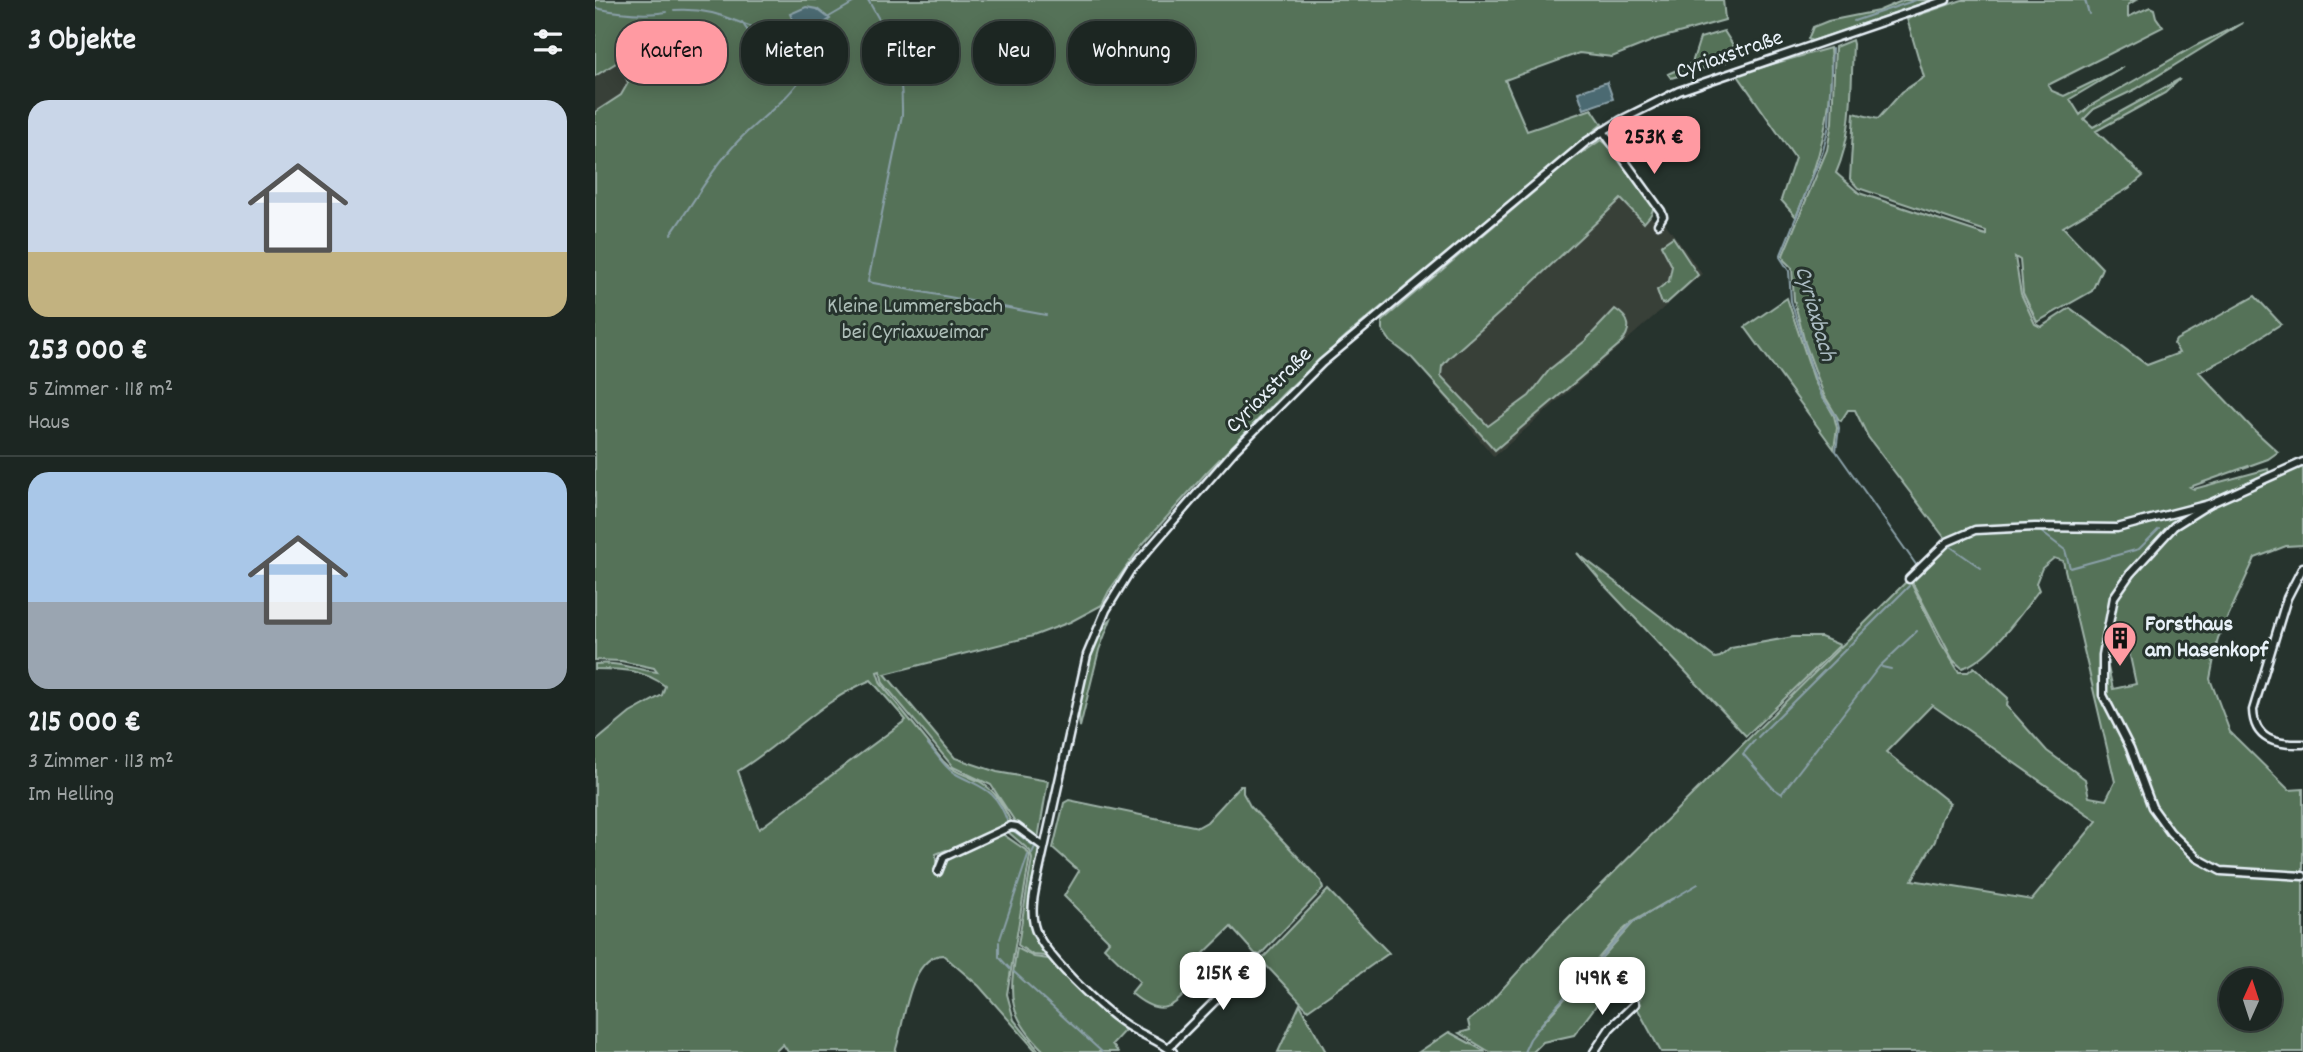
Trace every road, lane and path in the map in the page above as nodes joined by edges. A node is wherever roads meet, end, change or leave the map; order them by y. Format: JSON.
{"nodes":[{"id":1,"x":1946,"y":0,"type":"edge"},
{"id":2,"x":1603,"y":131,"type":"junction"},
{"id":3,"x":1658,"y":225,"type":"dead end"},
{"id":4,"x":2303,"y":462,"type":"edge"},
{"id":5,"x":2209,"y":504,"type":"junction"},
{"id":6,"x":2303,"y":567,"type":"edge"},
{"id":7,"x":1909,"y":579,"type":"dead end"},
{"id":8,"x":2303,"y":744,"type":"edge"},
{"id":9,"x":1044,"y":847,"type":"junction"},
{"id":10,"x":938,"y":872,"type":"dead end"},
{"id":11,"x":2303,"y":876,"type":"edge"},
{"id":12,"x":1257,"y":959,"type":"dead end"},
{"id":13,"x":1635,"y":1004,"type":"dead end"},
{"id":14,"x":1171,"y":1050,"type":"edge"},
{"id":15,"x":1594,"y":1052,"type":"edge"}],
"edges":[{"from":1,"to":2,"type":"street","name":"Cyriaxstraße"},
{"from":2,"to":3,"type":"street"},
{"from":2,"to":9,"type":"street","name":"Cyriaxstraße"},
{"from":4,"to":5,"type":"street"},
{"from":5,"to":7,"type":"street"},
{"from":5,"to":11,"type":"street"},
{"from":6,"to":8,"type":"street"},
{"from":9,"to":10,"type":"street"},
{"from":9,"to":14,"type":"street","name":"Cyriaxstraße"},
{"from":12,"to":14,"type":"street"},
{"from":13,"to":15,"type":"street"}]}
